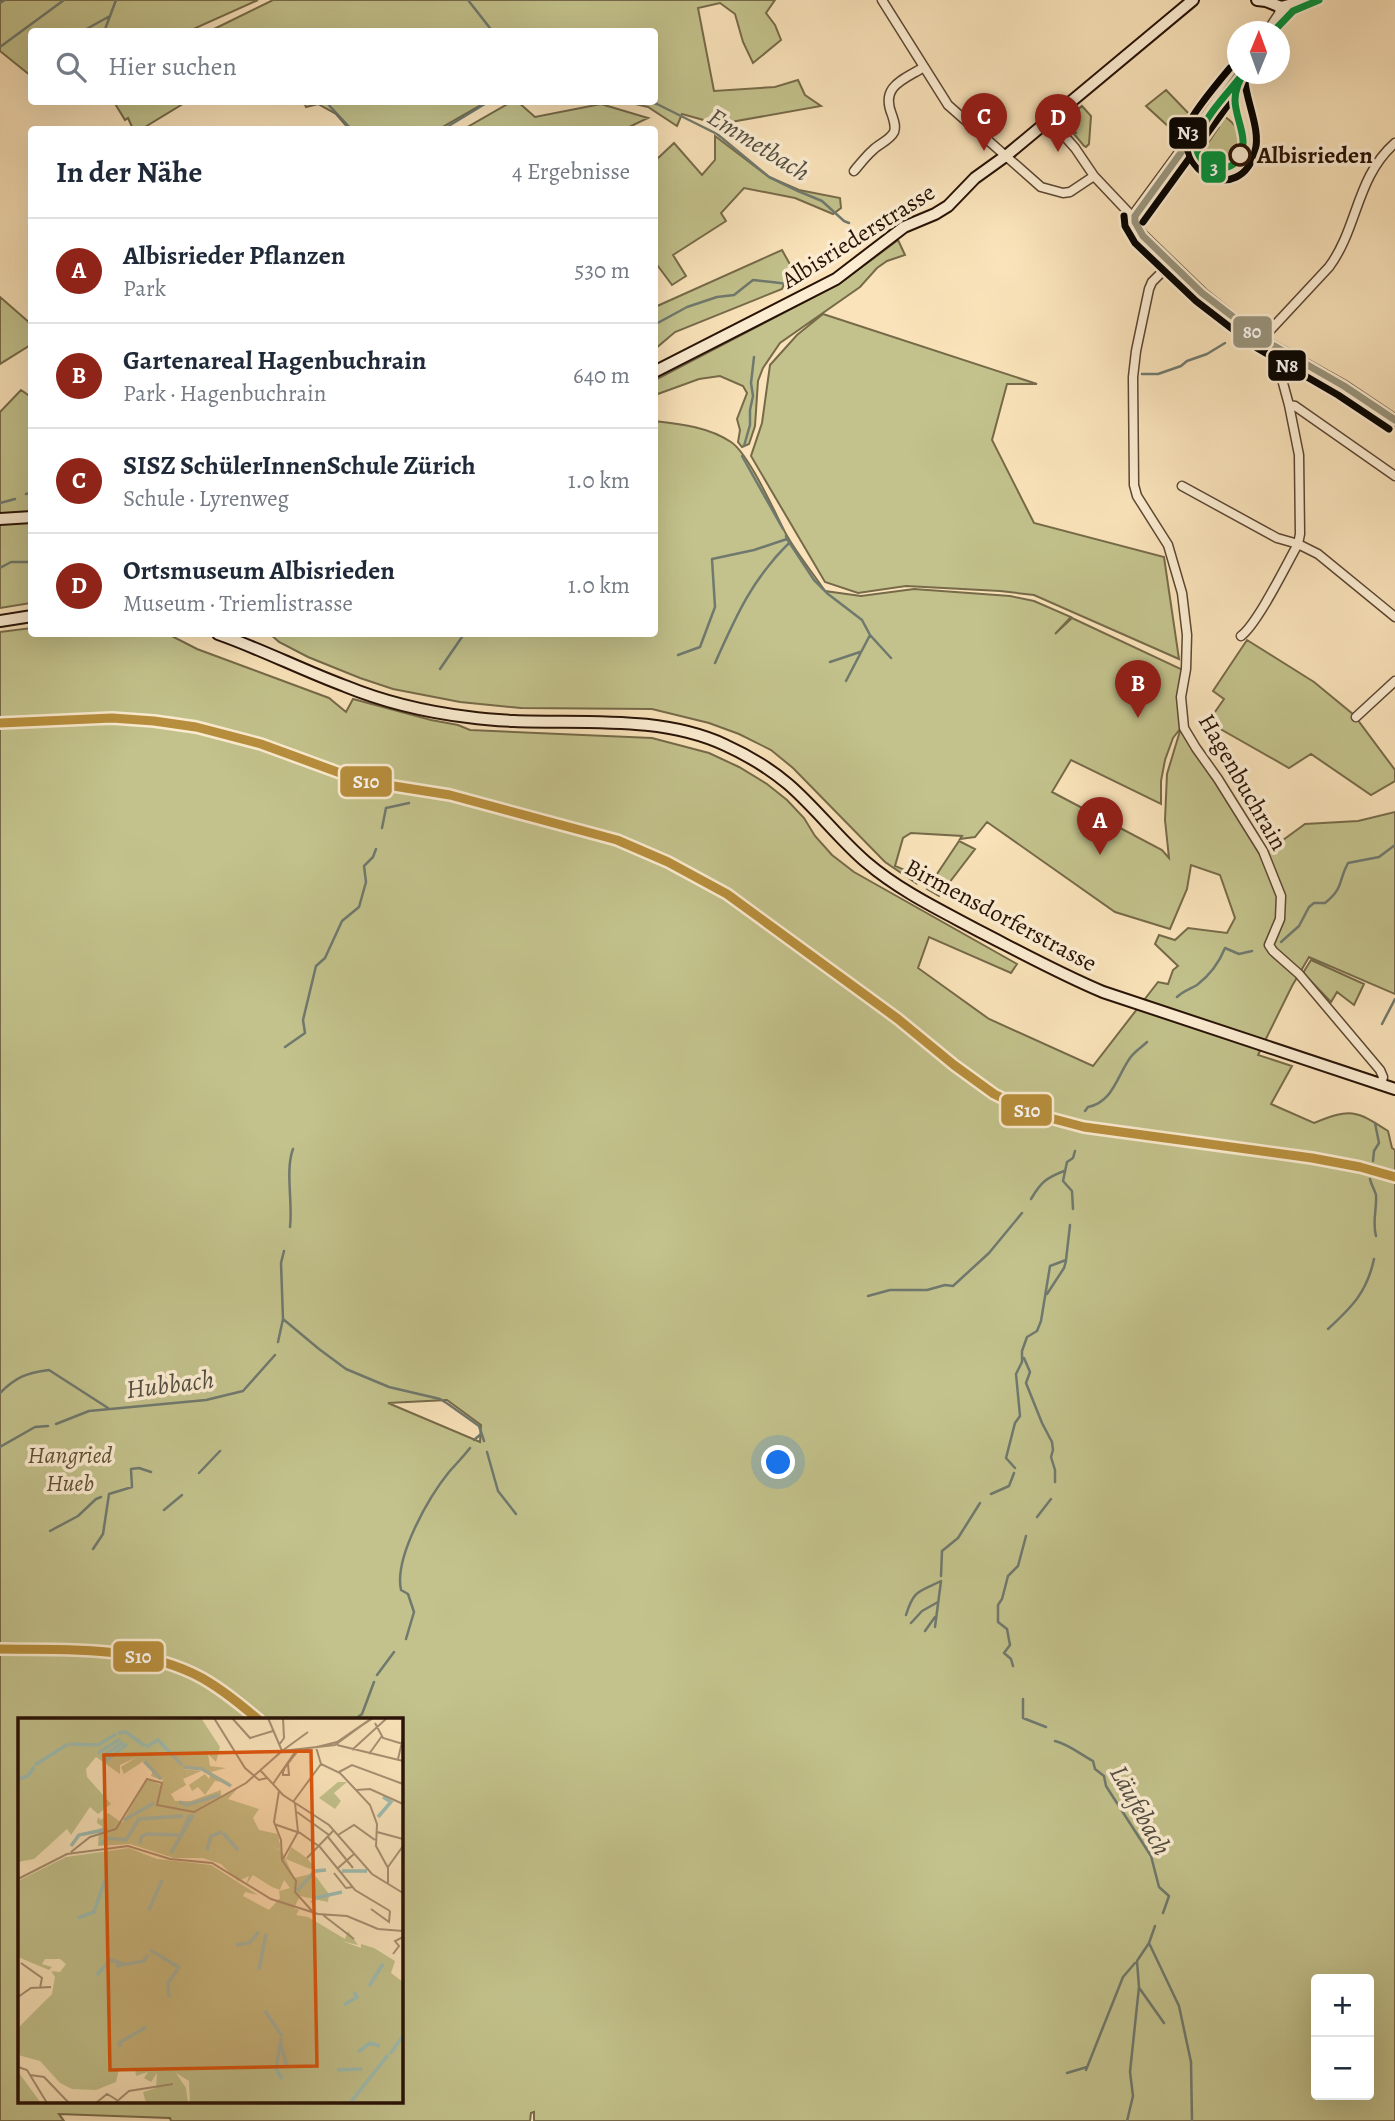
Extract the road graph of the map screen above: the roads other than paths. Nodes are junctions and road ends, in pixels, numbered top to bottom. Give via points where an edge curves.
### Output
1 (881, 0) edge
2 (1193, 0) edge
3 (1257, 0) edge
4 (1308, 0) edge
5 (1281, 7) junction
6 (1275, 21) edge
7 (924, 67) junction
8 (1231, 84) edge
9 (1050, 120) junction
10 (1395, 143) edge
11 (1007, 155) junction
12 (854, 172) dead end
13 (1094, 176) junction
14 (1135, 216) junction
15 (1170, 264) junction
16 (1262, 339) junction
17 (1280, 350) junction
18 (658, 370) edge
19 (1289, 405) junction
20 (1395, 420) edge
21 (1395, 476) edge
22 (1182, 486) dead end
23 (28, 517) edge
24 (0, 519) edge
25 (1298, 544) junction
26 (28, 617) edge
27 (1395, 617) edge
28 (0, 621) edge
29 (1241, 636) dead end
30 (225, 637) edge
31 (1395, 681) edge
32 (1356, 717) dead end
33 (1381, 1085) junction
34 (1395, 1089) edge

1 - 7 street
2 - 9 main road, Albisriederstrasse
3 - 5 main road
4 - 5 main road
5 - 6 street
7 - 11 street via 948,105
7 - 12 street via 890,91 887,100 894,131
8 - 14 street
9 - 11 main road, Albisriederstrasse
9 - 13 street
10 - 16 street via 1368,175 1338,255
11 - 13 street via 1049,191 1070,192
11 - 18 main road, Albisriederstrasse via 975,178 948,206 905,227 836,279
13 - 14 street
14 - 15 street via 1143,236
15 - 16 street
15 - 33 street, Hagenbuchrain via 1149,289 1136,351 1132,473 1137,496 1168,545 1182,593 1187,635 1181,697 1184,728 1261,846 1273,874 1282,905 1269,945 1380,1070
16 - 17 street
17 - 19 street via 1277,362
17 - 20 street
19 - 21 street
19 - 25 street via 1299,455
22 - 25 street via 1277,538
23 - 24 main road
25 - 27 street via 1318,554
25 - 29 street
26 - 28 main road
30 - 33 main road, Birmensdorferstrasse via 347,687 431,711 470,718 652,725 723,744 788,784 890,880 1058,973
31 - 32 street
33 - 34 main road, Birmensdorferstrasse

